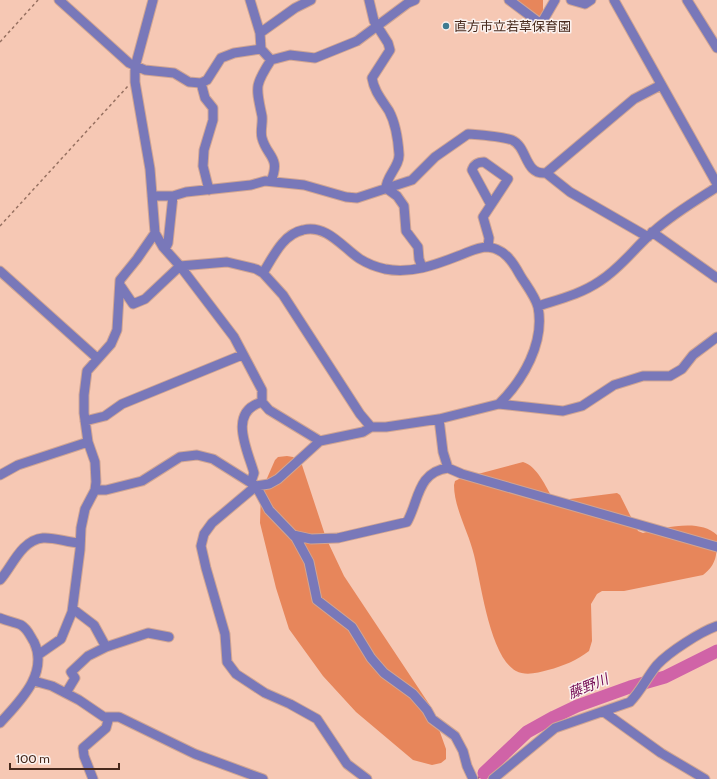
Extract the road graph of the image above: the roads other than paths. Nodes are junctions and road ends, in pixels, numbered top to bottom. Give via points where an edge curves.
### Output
1 (59, 0) edge
2 (153, 0) edge
3 (250, 0) edge
4 (311, 0) edge
5 (368, 0) edge
6 (415, 0) edge
7 (510, 0) edge
8 (555, 0) edge
9 (571, 0) edge
10 (591, 0) edge
11 (614, 0) edge
12 (687, 0) edge
13 (293, 4) edge
14 (377, 26) junction
15 (260, 33) junction
16 (717, 48) edge
17 (261, 49) junction
18 (271, 60) junction
19 (135, 67) junction
20 (201, 83) junction
21 (661, 85) junction
22 (546, 173) junction
23 (271, 181) junction
24 (717, 184) edge
25 (717, 187) edge
26 (386, 188) junction
27 (209, 190) junction
28 (152, 196) junction
29 (173, 196) junction
30 (491, 205) junction
31 (154, 233) junction
32 (650, 234) junction
33 (488, 247) junction
34 (165, 249) junction
35 (180, 266) junction
36 (422, 267) junction
37 (0, 270) edge
38 (263, 273) junction
39 (717, 278) edge
40 (120, 285) junction
41 (538, 306) junction
42 (717, 337) edge
43 (242, 355) junction
44 (97, 358) junction
45 (262, 402) junction
46 (499, 404) junction
47 (439, 419) junction
48 (85, 421) junction
49 (372, 427) junction
50 (320, 441) junction
51 (88, 442) junction
52 (448, 468) junction
53 (0, 475) edge
54 (253, 484) junction
55 (95, 490) junction
56 (293, 535) junction
57 (80, 543) junction
58 (717, 547) edge
59 (0, 580) edge
60 (73, 609) junction
61 (0, 618) edge
62 (717, 626) edge
63 (169, 637) dead end
64 (106, 647) junction
65 (38, 655) junction
66 (34, 681) junction
67 (66, 694) junction
68 (604, 712) junction
69 (108, 717) junction
70 (0, 723) edge
71 (93, 779) edge
72 (263, 779) edge
73 (367, 779) edge
74 (473, 779) edge
75 (492, 779) edge
76 (705, 779) edge

1 - 19 street
2 - 19 street
3 - 15 street
4 - 13 street
5 - 14 street
6 - 14 street
7 - 8 street via 541,24
9 - 10 street via 584,4
11 - 21 street
12 - 16 street
13 - 15 street
14 - 18 street via 357,40 315,58 290,55
14 - 26 street via 390,50 372,78 373,86 396,127 400,156 386,183
15 - 17 street
17 - 18 street
17 - 20 street via 234,53 221,58 207,80
18 - 23 street via 259,78 257,93 262,117 262,138 274,162
19 - 20 street via 174,73 189,82
19 - 28 street via 134,82 148,153
20 - 27 street via 204,98 213,108 213,120 204,150 203,166
21 - 22 street via 634,99
21 - 24 street
22 - 26 street via 539,174 533,170 519,146 513,141 468,134 435,157 412,180 397,187
22 - 32 street via 570,192
23 - 26 street via 304,185 358,198
23 - 27 street
25 - 32 street via 669,218
26 - 36 street via 397,196 404,206 406,231 418,247
27 - 29 street
28 - 29 street
28 - 31 street
29 - 34 street via 168,243
30 - 30 street via 508,179 484,162 478,162 472,170
30 - 33 street via 483,217 489,238
31 - 34 street
31 - 40 street via 120,280
32 - 39 street
32 - 41 street via 620,267 600,281 576,294
33 - 36 street
33 - 41 street via 510,258
34 - 35 street
35 - 38 street via 227,262
35 - 40 street via 138,303 130,302
35 - 43 street via 234,337
36 - 38 street via 399,271 372,265 360,259 332,236 312,228 287,238
37 - 44 street
38 - 49 street via 283,295 360,414
40 - 44 street via 117,330 110,344
41 - 46 street via 537,341 522,377
42 - 46 street via 670,376 643,376 614,385 582,406 563,411
43 - 45 street via 262,390
43 - 48 street via 122,404 105,416
44 - 48 street via 87,371 84,395
45 - 50 street via 269,410
45 - 54 street via 255,404 245,414 242,430 254,473
46 - 47 street
47 - 49 street
47 - 52 street via 443,452
48 - 51 street
49 - 50 street via 363,432
50 - 54 street via 278,479 269,484
51 - 53 street via 18,465
51 - 55 street via 95,462
52 - 56 street via 439,469 429,476 420,489 407,522 338,538 311,539
52 - 58 street
54 - 55 street via 213,459 196,455 180,457 142,481 106,490
54 - 56 street via 269,510
54 - 73 street via 212,523 204,534 201,546 226,634 228,662 242,678 317,720 347,764
55 - 57 street via 85,509
56 - 74 street via 309,562 317,600 352,627 371,658 384,673 413,694 432,719 455,736
57 - 59 street via 43,538 35,541 20,551
57 - 60 street
60 - 64 street via 94,625
60 - 65 street via 61,639
61 - 65 street via 28,630
62 - 68 street via 668,654 630,702
63 - 64 street via 148,633
64 - 67 street via 88,656 70,672 75,678
65 - 66 street
66 - 67 street via 52,686
66 - 70 street via 23,698
67 - 69 street
68 - 75 street via 555,728
68 - 76 street via 661,753
69 - 71 street via 106,728 83,748
69 - 72 street via 119,717 195,754

